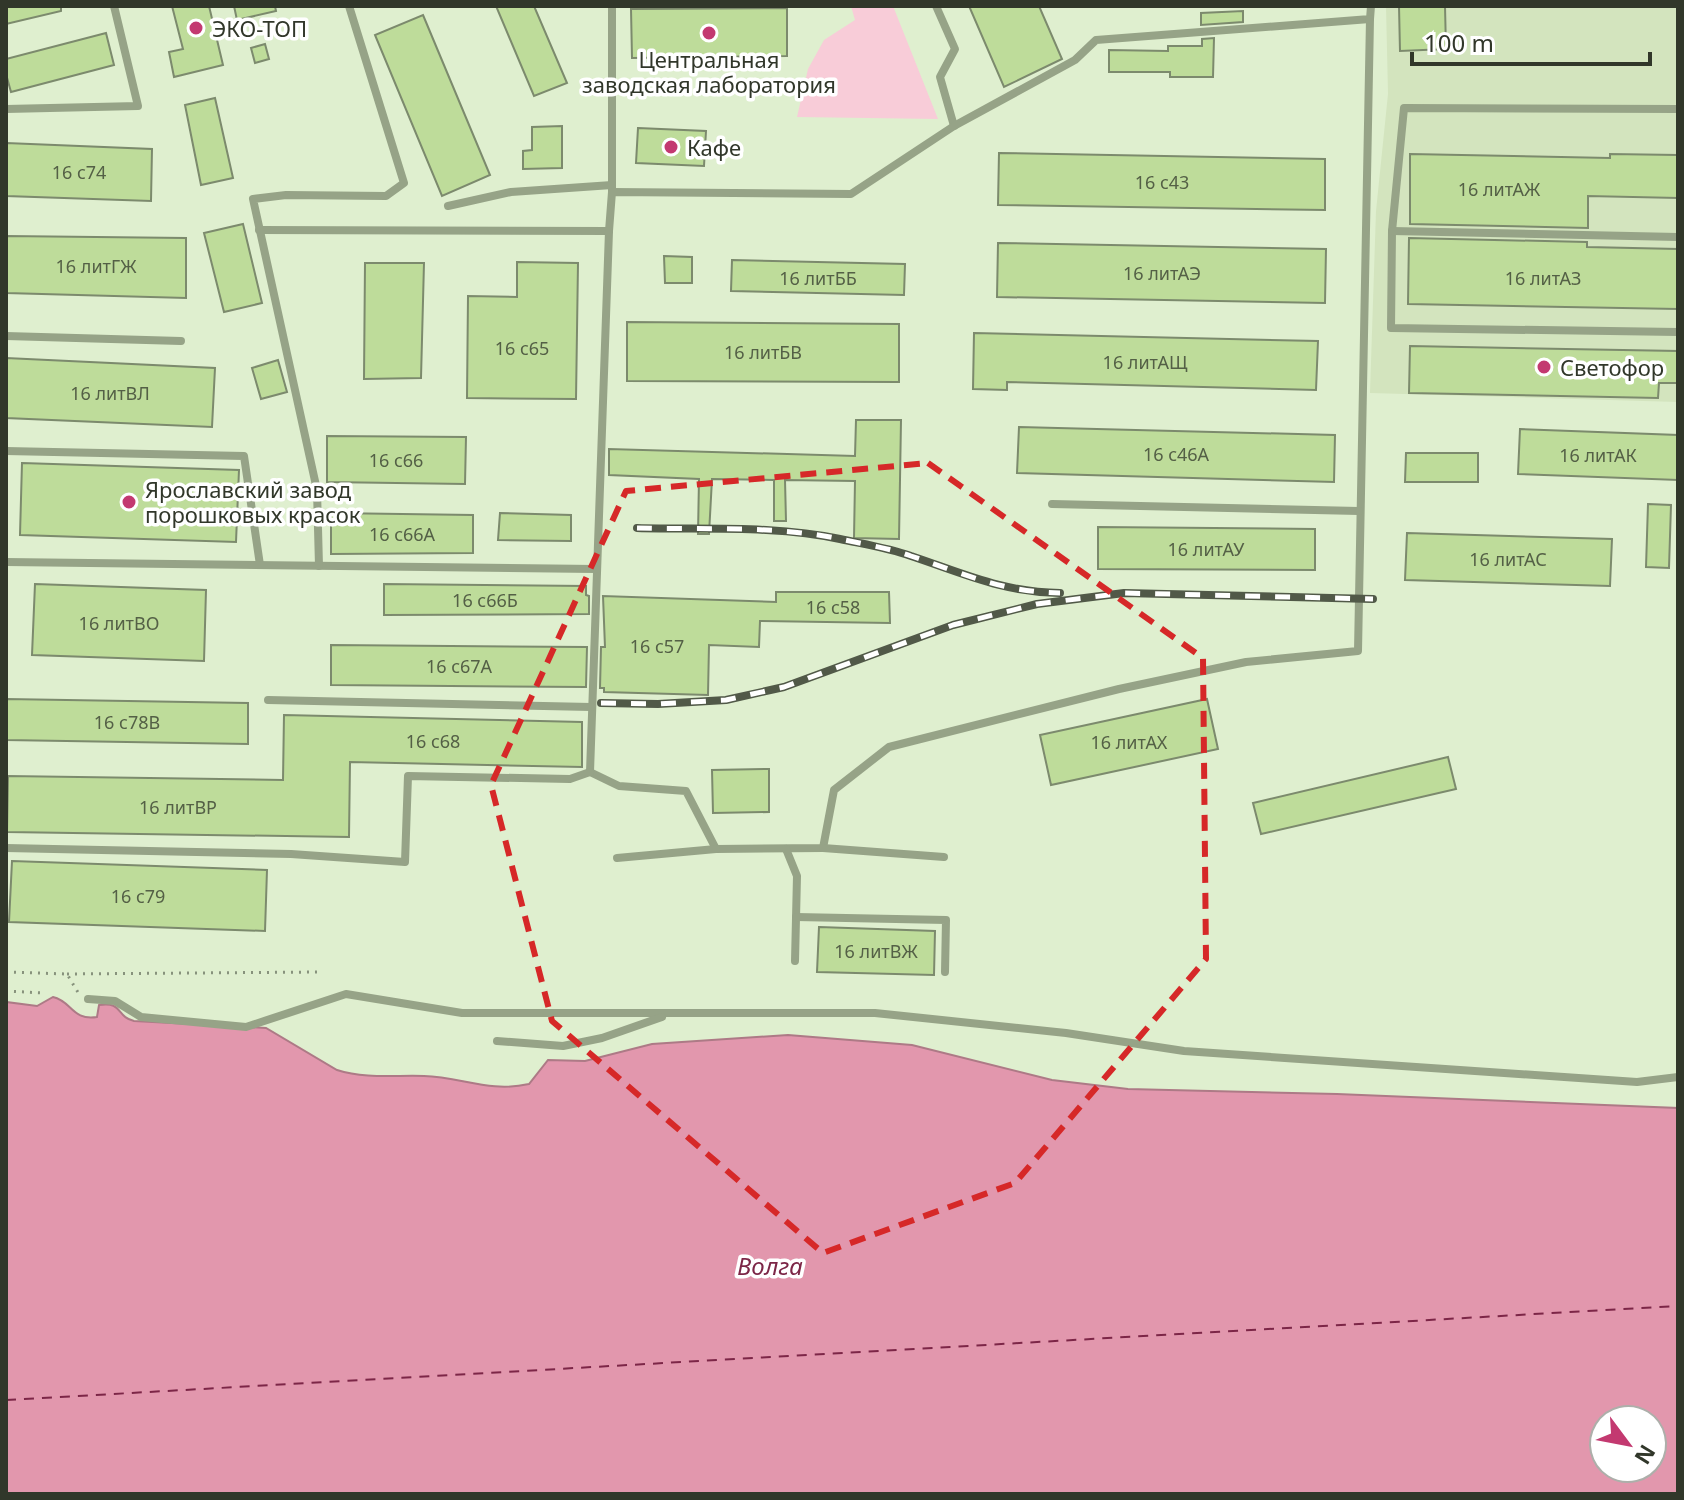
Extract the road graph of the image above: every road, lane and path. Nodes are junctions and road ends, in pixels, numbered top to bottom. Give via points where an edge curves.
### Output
1 (114, 6) edge
2 (349, 6) edge
3 (612, 6) edge
4 (936, 6) edge
5 (1371, 6) edge
6 (1370, 19) junction
7 (6, 109) edge
8 (1678, 109) edge
9 (954, 126) junction
10 (612, 188) junction
11 (448, 206) dead end
12 (259, 230) junction
13 (609, 231) junction
14 (1392, 231) junction
15 (1678, 237) edge
16 (1678, 332) edge
17 (6, 336) edge
18 (181, 341) dead end
19 (6, 451) edge
20 (1052, 504) dead end
21 (1359, 511) junction
22 (6, 562) edge
23 (260, 565) junction
24 (319, 566) junction
25 (596, 569) junction
26 (268, 700) dead end
27 (591, 707) junction
28 (590, 772) junction
29 (6, 848) edge
30 (823, 848) junction
31 (716, 849) junction
32 (786, 849) junction
33 (944, 857) dead end
34 (617, 858) dead end
35 (796, 917) junction
36 (795, 961) dead end
37 (6, 972) edge
38 (317, 972) dead end
39 (945, 972) dead end
40 (67, 974) junction
41 (6, 991) edge
42 (43, 993) dead end
43 (88, 999) joint
44 (671, 1014) junction
45 (497, 1041) dead end
46 (1678, 1077) edge

1 - 7 lane via 138,106
2 - 12 lane via 404,183 386,196 253,199
3 - 10 lane
4 - 9 lane via 955,49 940,77
5 - 6 lane
6 - 9 lane via 1096,40 1075,60
6 - 21 lane
8 - 14 lane via 1404,108
9 - 10 lane via 851,194
10 - 11 lane via 511,192
10 - 13 lane
12 - 13 lane
12 - 24 lane via 317,490
13 - 25 lane
14 - 15 lane
14 - 16 lane via 1391,328
17 - 18 lane
19 - 23 lane via 244,456
20 - 21 lane
21 - 30 lane via 1358,651 1246,662 889,747 834,790
22 - 23 lane
23 - 24 lane
24 - 25 lane
25 - 27 lane
26 - 27 lane
27 - 28 lane
28 - 29 lane via 570,779 408,776 405,862
28 - 31 lane via 619,786 686,791
30 - 32 lane
30 - 33 lane
31 - 32 lane
31 - 34 lane
32 - 35 lane via 797,876
35 - 36 lane
35 - 39 lane via 946,920
37 - 40 path
38 - 40 path
40 - 43 path
41 - 42 path
43 - 44 lane via 115,1001 141,1017 246,1027 346,994 462,1013
44 - 45 lane via 563,1046
44 - 46 lane via 875,1013 1184,1051 1637,1082

